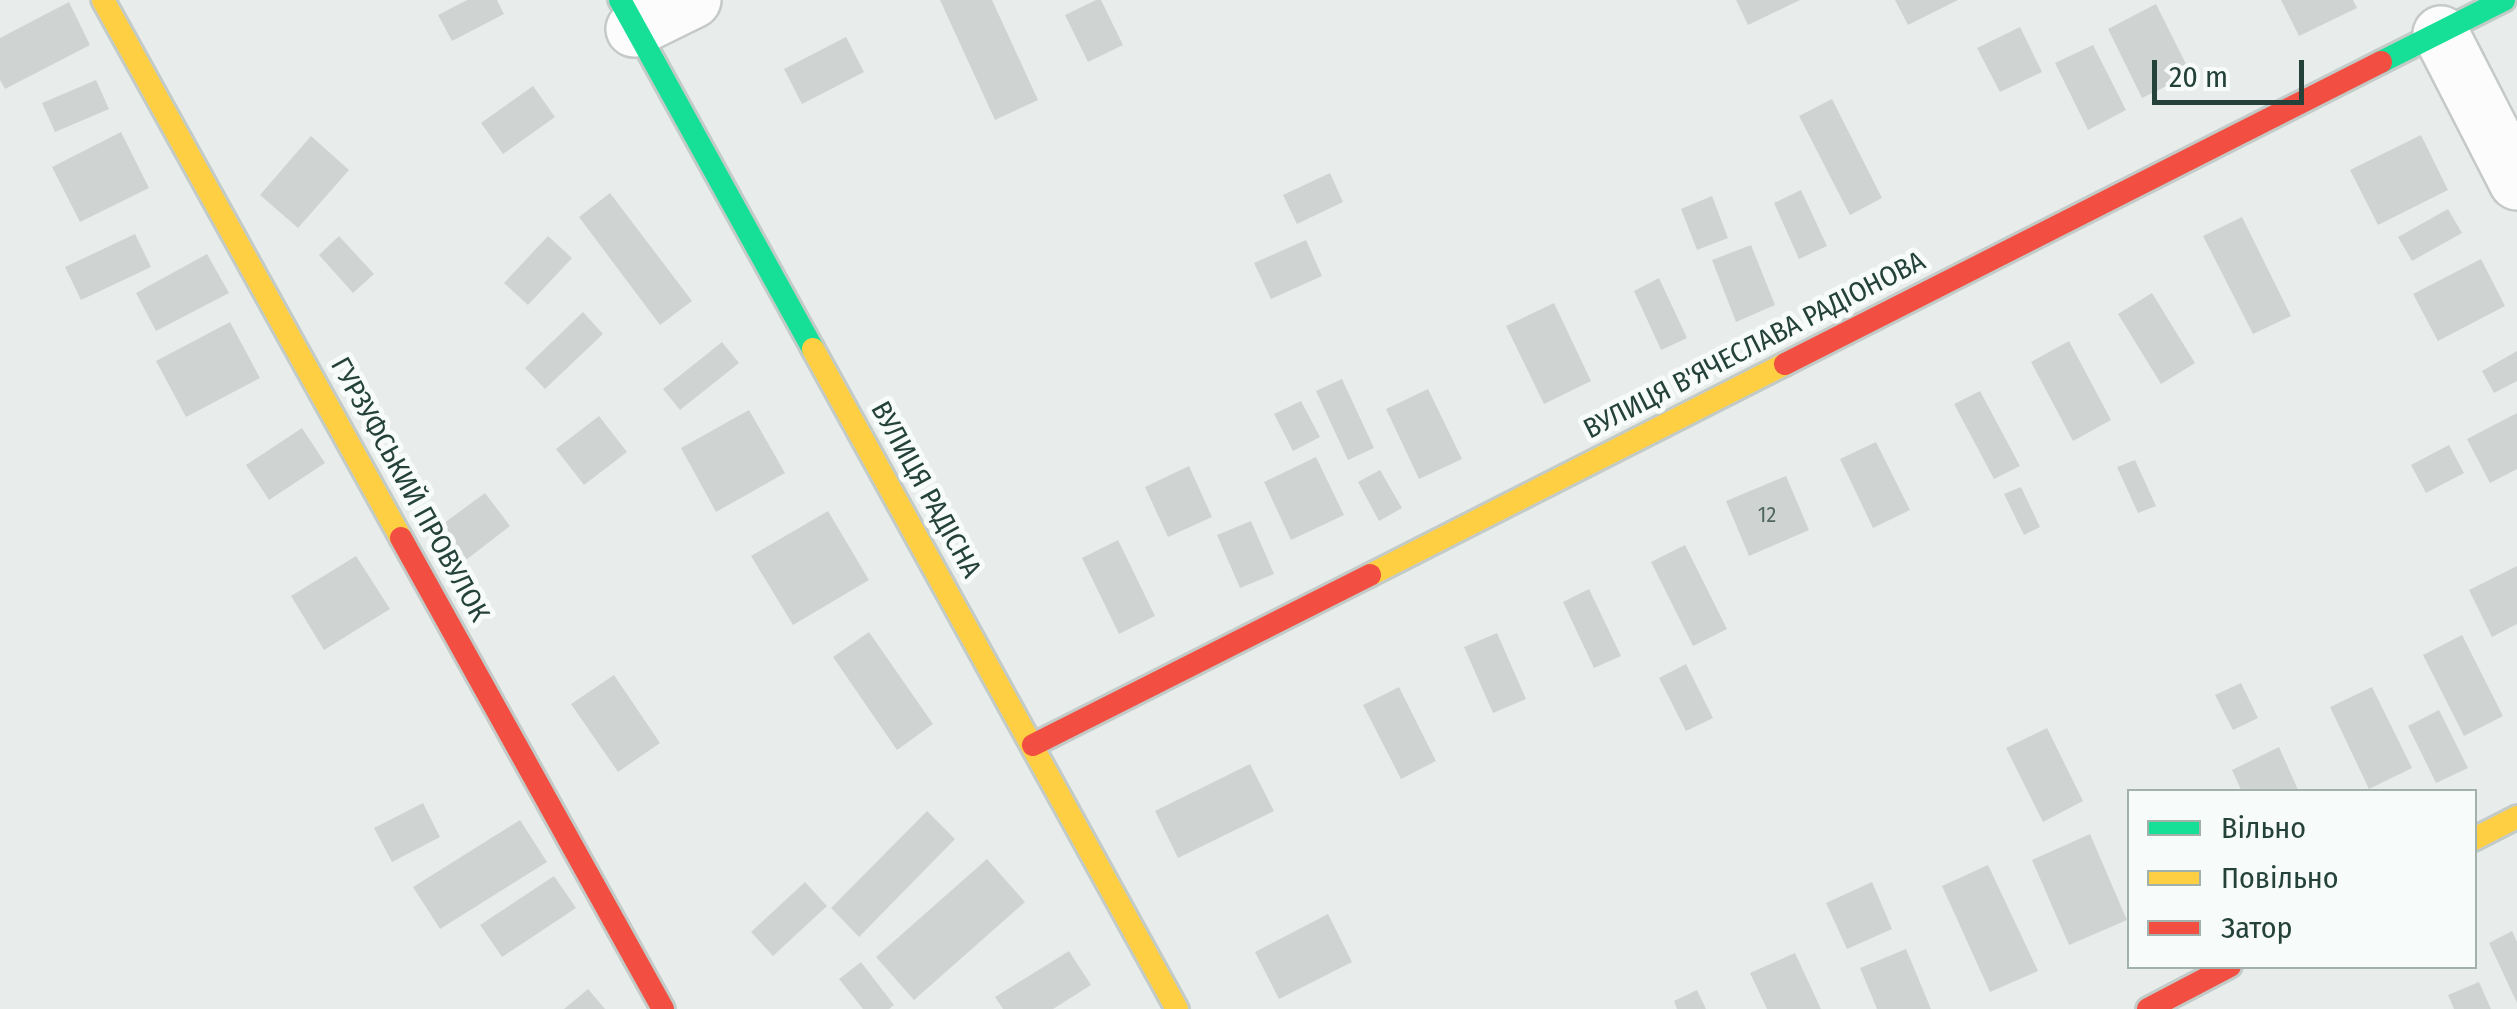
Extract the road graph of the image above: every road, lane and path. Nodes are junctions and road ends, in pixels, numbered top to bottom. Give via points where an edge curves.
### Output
1 (103, 0) edge
2 (693, 0) edge
3 (2504, 0) edge
4 (627, 14) edge
5 (2441, 34) junction
6 (2517, 182) edge
7 (1033, 745) junction
8 (2517, 817) edge
9 (2477, 837) edge
10 (2224, 969) edge
11 (663, 1009) edge
12 (1177, 1009) edge
13 (2148, 1009) edge

1 - 11 street, ГУРЗУФСЬКИЙ ПРОВУЛОК
2 - 4 street
3 - 5 street, ВУЛИЦЯ В'ЯЧЕСЛАВА РАДІОНОВА
4 - 7 street, ВУЛИЦЯ РАДІСНА
5 - 6 street
5 - 7 street, ВУЛИЦЯ В'ЯЧЕСЛАВА РАДІОНОВА
7 - 12 street, ВУЛИЦЯ РАДІСНА
8 - 9 street
10 - 13 street

